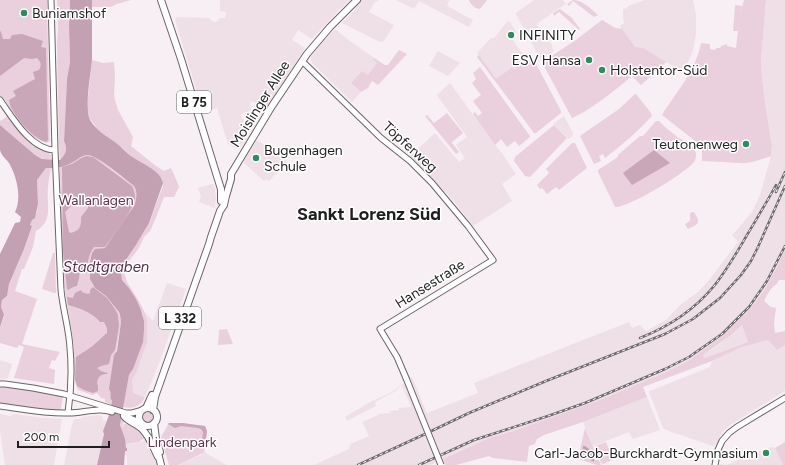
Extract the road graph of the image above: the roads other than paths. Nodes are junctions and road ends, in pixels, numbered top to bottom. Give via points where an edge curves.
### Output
1 (51, 0) edge
2 (161, 0) edge
3 (357, 0) edge
4 (302, 61) junction
5 (0, 100) edge
6 (55, 150) junction
7 (231, 174) junction
8 (218, 179) junction
9 (220, 211) junction
10 (493, 260) joint
11 (164, 367) junction
12 (0, 384) edge
13 (70, 395) junction
14 (785, 398) edge
15 (0, 406) edge
16 (108, 408) junction
17 (144, 409) junction
18 (153, 410) junction
19 (68, 413) junction
20 (124, 414) junction
21 (143, 423) junction
22 (154, 423) junction
23 (158, 456) junction
24 (163, 465) edge
25 (441, 465) edge
26 (714, 465) edge

1 - 6 main road
2 - 8 main road, B 75
3 - 4 main road, Moislinger Allee via 320,38
4 - 7 main road, Moislinger Allee
4 - 10 main road, Töpferweg via 381,138 432,183
5 - 6 main road via 30,139
6 - 13 main road via 62,298 69,333
7 - 8 main road via 227,178
7 - 9 main road, Moislinger Allee / L 332 via 224,205
8 - 9 main road, L 332 via 222,194
9 - 11 main road, Moislinger Allee / L 332
10 - 25 main road, Hansestraße, bridge via 380,329 397,357
11 - 17 main road, Moislinger Allee / L 332 via 150,402
11 - 18 main road, Moislinger Allee / L 332 via 154,398
12 - 13 main road
13 - 16 main road
13 - 19 main road
14 - 26 main road via 729,433 722,441
15 - 19 main road
16 - 19 main road
16 - 20 main road
17 - 18 main road
17 - 20 main road
17 - 21 main road, L 332 via 140,416
18 - 22 main road, L 332 via 157,416
20 - 21 main road
20 - 23 main road via 125,418 146,434
21 - 22 main road
21 - 23 main road, L 332
22 - 24 main road, L 332
23 - 24 main road, L 332

